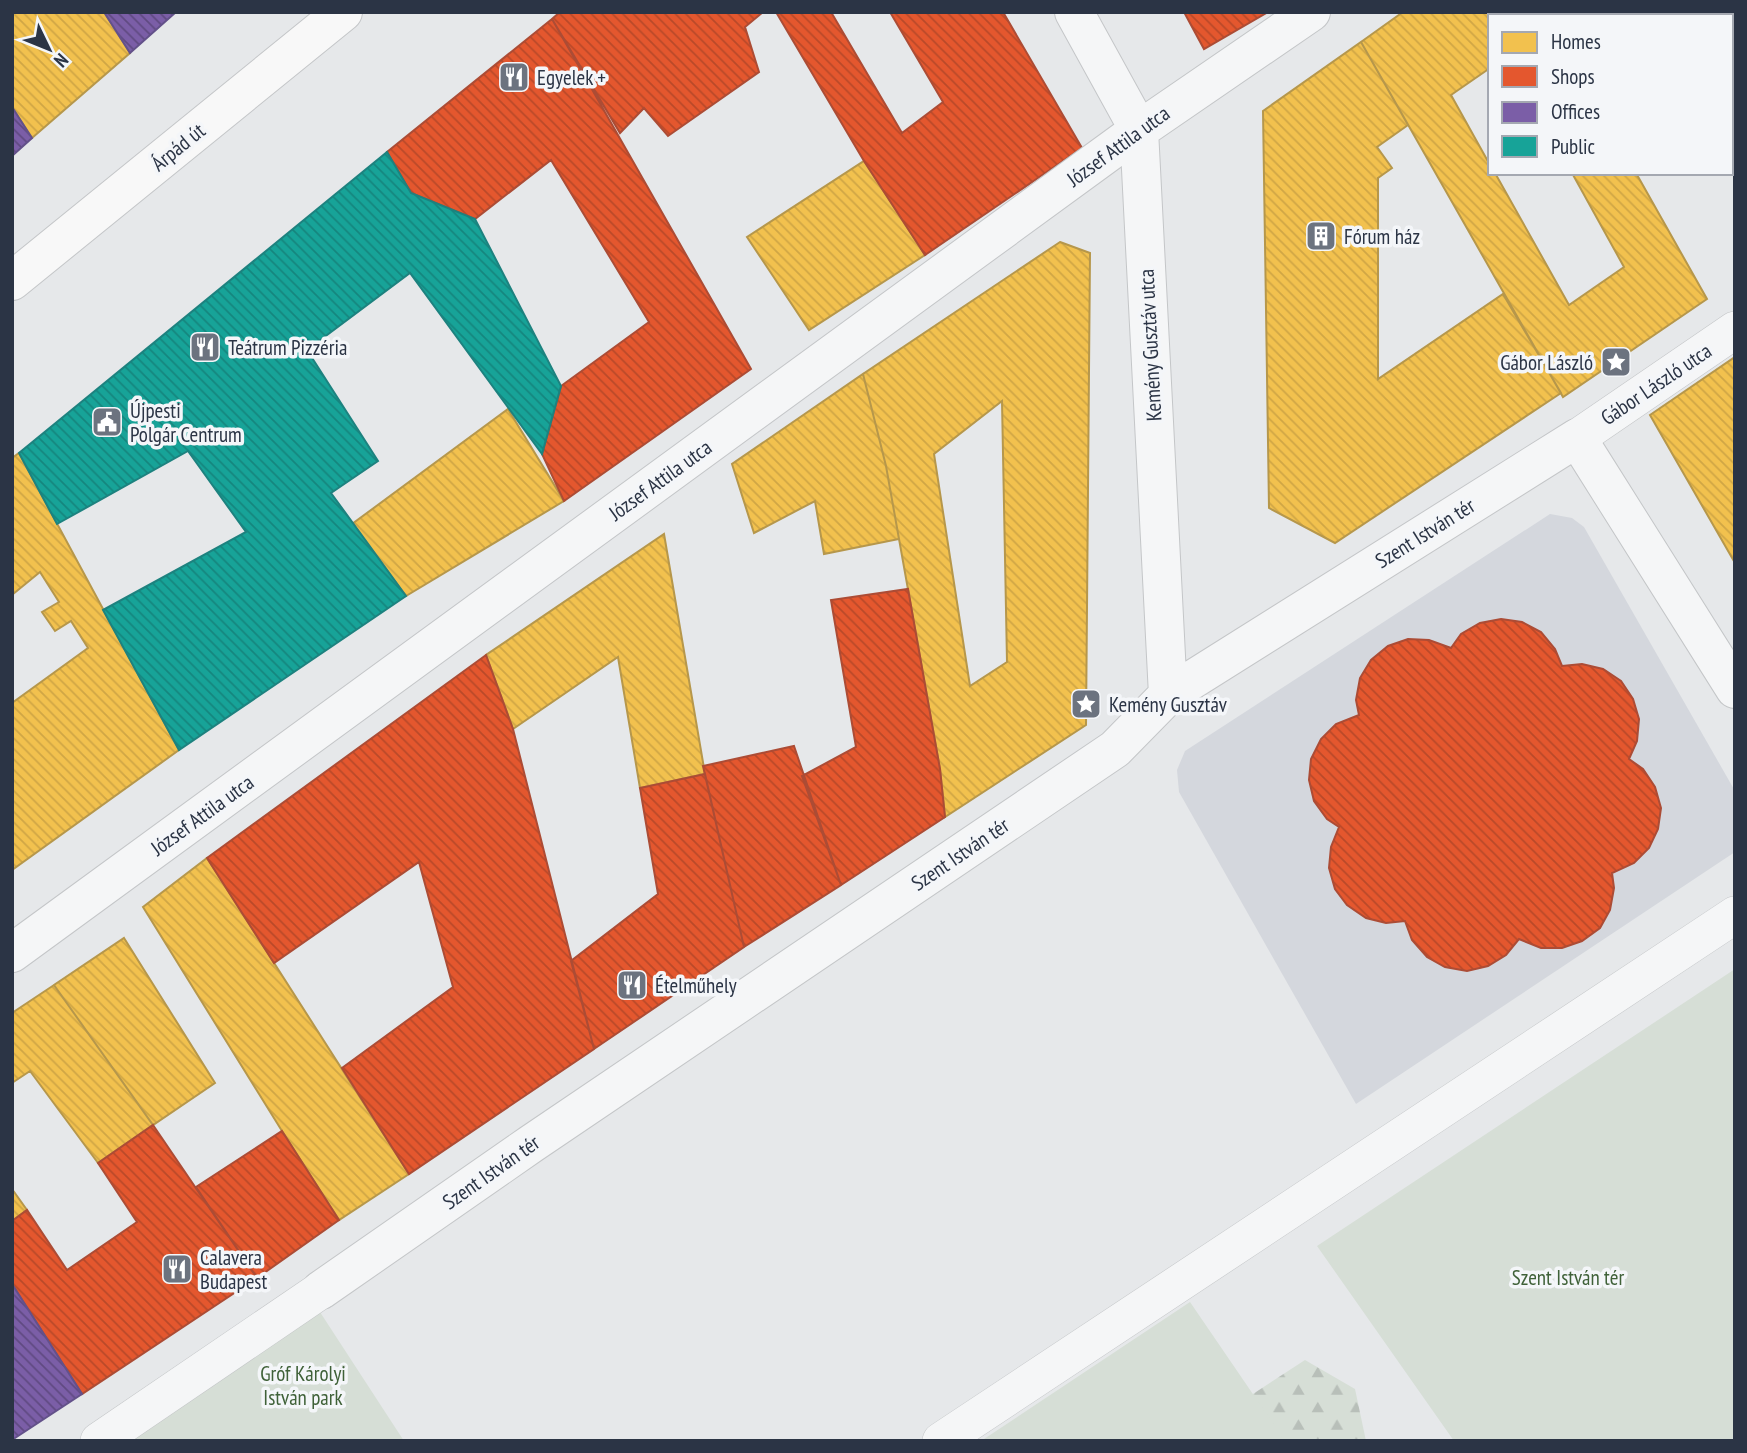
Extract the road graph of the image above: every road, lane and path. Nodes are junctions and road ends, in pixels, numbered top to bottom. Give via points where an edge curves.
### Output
1 (343, 12) edge
2 (1074, 12) edge
3 (1311, 12) edge
4 (1139, 130) junction
5 (12, 282) edge
6 (1735, 330) edge
7 (1577, 438) junction
8 (1735, 689) edge
9 (1168, 695) junction
10 (1735, 915) edge
11 (12, 953) edge
12 (321, 1290) joint
13 (99, 1441) edge
14 (941, 1441) edge

1 - 5 main road, Árpád út
2 - 4 street, Kemény Gusztáv utca
3 - 4 street, József Attila utca
4 - 9 street, Kemény Gusztáv utca
4 - 11 street, József Attila utca
6 - 7 street, Gábor László utca
7 - 8 street
7 - 9 street, Szent István tér
9 - 12 street, Szent István tér via 1115,749
10 - 14 street
12 - 13 street, Szent István tér

